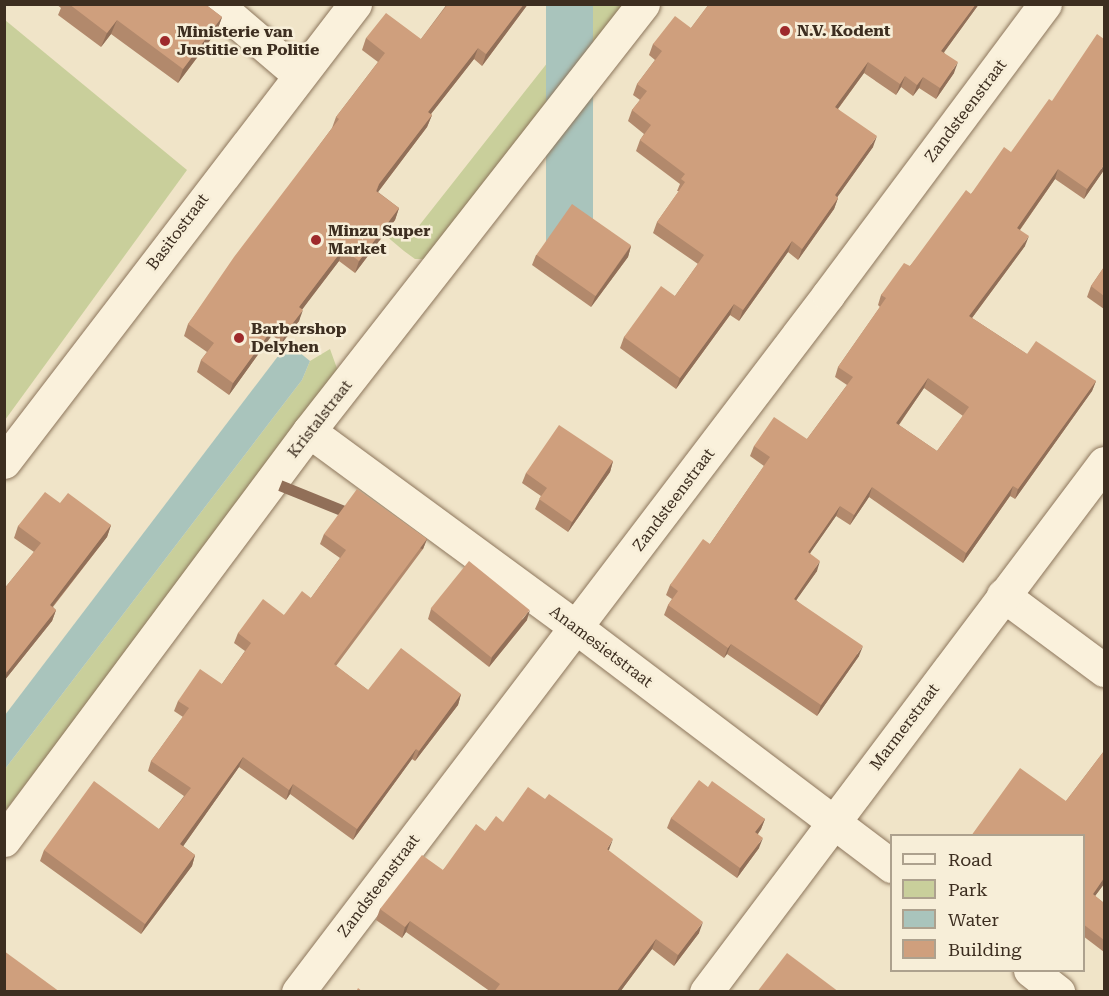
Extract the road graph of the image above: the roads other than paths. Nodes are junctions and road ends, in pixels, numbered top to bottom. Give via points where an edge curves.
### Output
1 (216, 4) edge
2 (355, 4) edge
3 (643, 4) edge
4 (1045, 4) edge
5 (299, 75) junction
6 (309, 431) junction
7 (4, 462) edge
8 (1104, 463) edge
9 (1003, 595) junction
10 (577, 628) junction
11 (1104, 670) edge
12 (834, 823) junction
13 (4, 840) edge
14 (890, 865) edge
15 (1033, 972) edge
16 (298, 992) edge
17 (706, 992) edge
18 (1058, 992) edge

1 - 5 street
2 - 5 street, Basitostraat
3 - 6 street, Kristalstraat
4 - 10 street, Zandsteenstraat
5 - 7 street, Basitostraat
6 - 10 street, Anamesietstraat
6 - 13 street, Kristalstraat
8 - 9 street, Marmerstraat
9 - 11 street
9 - 12 street, Marmerstraat
10 - 12 street, Anamesietstraat
10 - 16 street, Zandsteenstraat
12 - 14 street, Anamesietstraat
12 - 17 street, Marmerstraat
15 - 18 street

